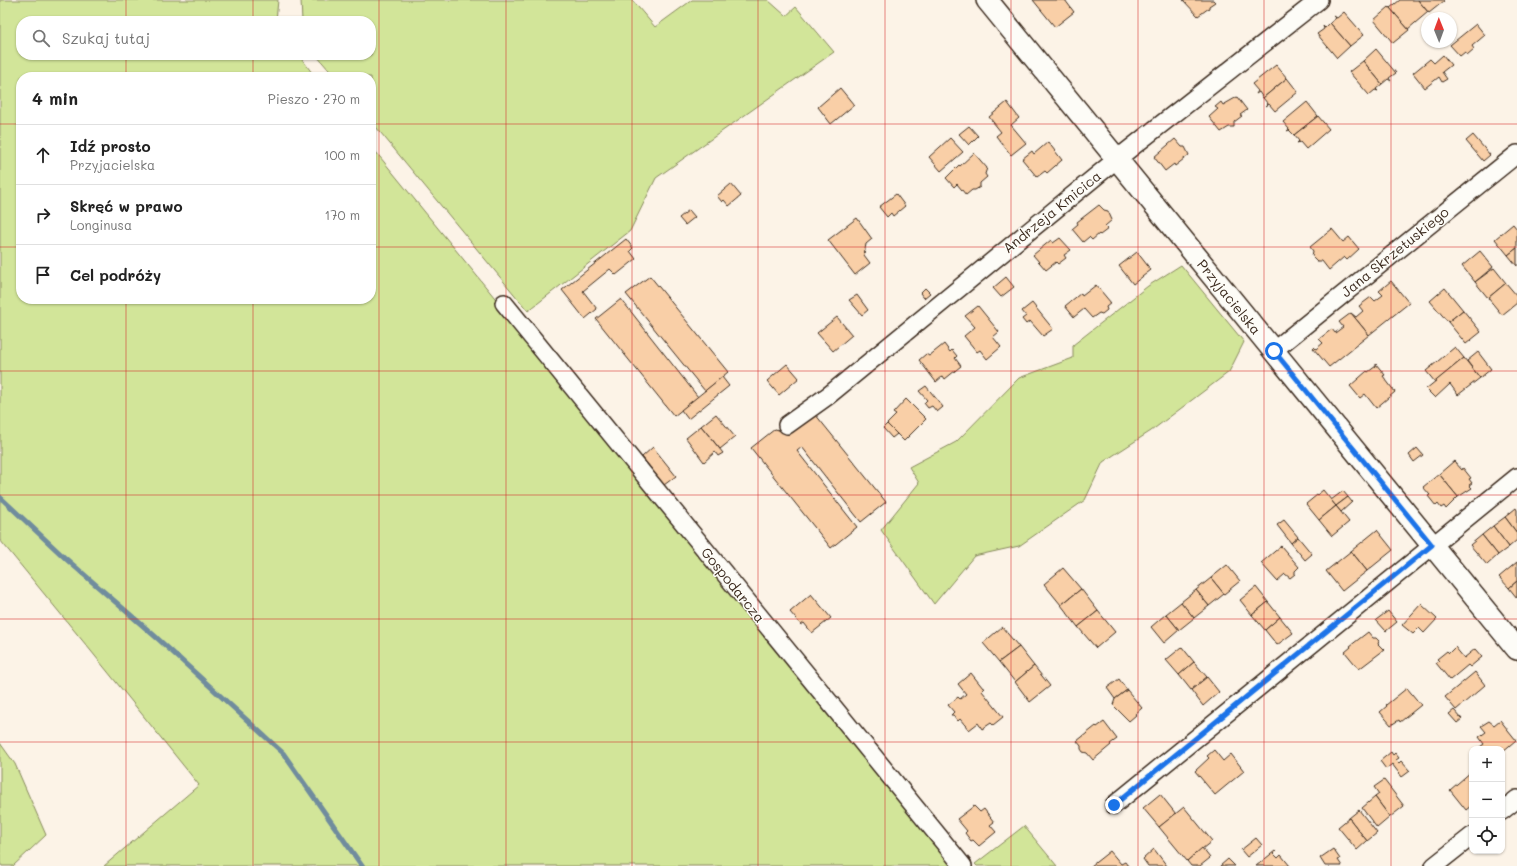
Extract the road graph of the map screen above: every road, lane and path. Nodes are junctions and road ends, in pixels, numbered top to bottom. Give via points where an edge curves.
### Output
1 (987, 0) edge
2 (1319, 0) edge
3 (1517, 154) edge
4 (1117, 159) junction
5 (504, 303) dead end
6 (1274, 351) junction
7 (787, 425) dead end
8 (1517, 477) edge
9 (1432, 545) junction
10 (1517, 649) edge
11 (1517, 799) edge
12 (1114, 805) dead end
13 (1505, 809) edge
14 (1469, 838) edge
15 (963, 866) edge
16 (1434, 866) edge

1 - 4 street, Przyjacielska
2 - 4 street, Andrzeja Kmicica
3 - 6 street, Jana Skrzetuskiego
4 - 6 street, Przyjacielska
4 - 7 street, Andrzeja Kmicica via 829,395
5 - 15 street, Gospodarcza
6 - 9 street, Przyjacielska
8 - 9 street
9 - 10 street, Przyjacielska
9 - 12 street
11 - 13 street
14 - 16 street

